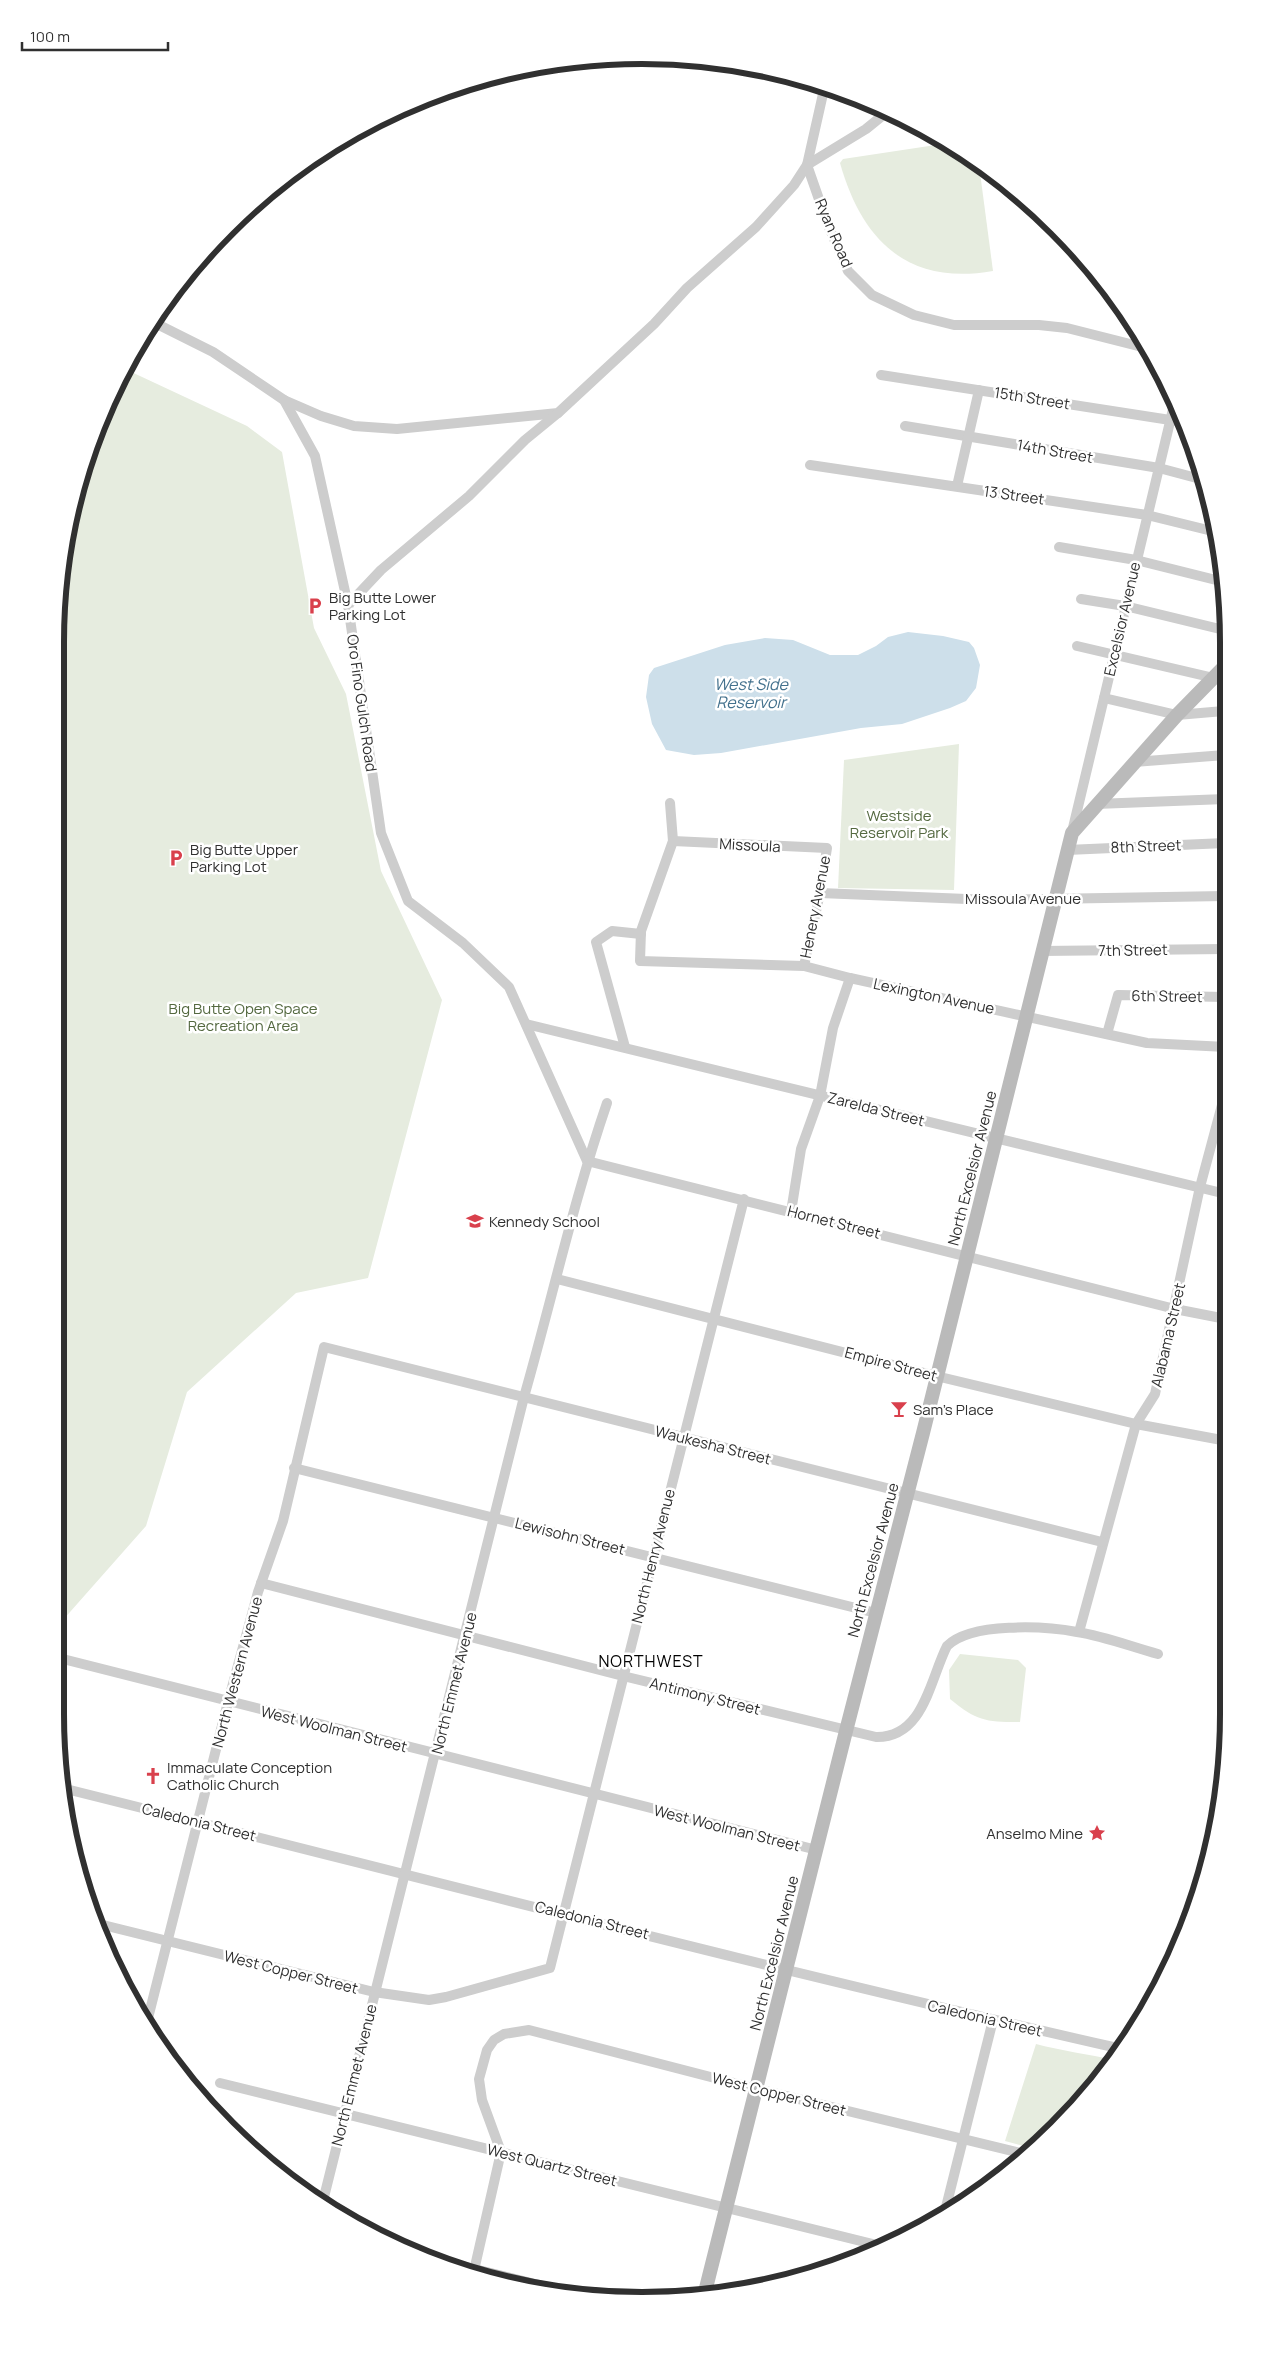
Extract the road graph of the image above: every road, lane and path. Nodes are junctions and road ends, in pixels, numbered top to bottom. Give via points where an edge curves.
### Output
1 (823, 93) edge
2 (882, 116) edge
3 (806, 165) junction
4 (159, 325) edge
5 (1139, 346) edge
6 (881, 375) dead end
7 (979, 390) junction
8 (284, 400) junction
9 (558, 412) junction
10 (1172, 412) edge
11 (1170, 419) junction
12 (1176, 420) edge
13 (905, 426) dead end
14 (969, 436) junction
15 (810, 465) dead end
16 (1158, 468) junction
17 (1197, 478) edge
18 (957, 486) junction
19 (1147, 515) junction
20 (1209, 530) edge
21 (1059, 547) dead end
22 (1136, 560) junction
23 (1216, 580) edge
24 (1081, 599) dead end
25 (348, 605) junction
26 (1125, 606) junction
27 (1220, 629) edge
28 (1077, 646) dead end
29 (1113, 654) junction
30 (1220, 671) edge
31 (1214, 678) junction
32 (1104, 698) junction
33 (1220, 711) edge
34 (1176, 715) junction
35 (1220, 755) edge
36 (1134, 762) junction
37 (1220, 799) edge
38 (670, 804) dead end
39 (1096, 804) junction
40 (1072, 833) junction
41 (673, 841) junction
42 (1220, 843) edge
43 (827, 848) joint
44 (1067, 850) junction
45 (820, 893) junction
46 (1220, 896) edge
47 (1055, 898) junction
48 (641, 934) junction
49 (1220, 949) edge
50 (1041, 951) junction
51 (804, 966) junction
52 (850, 978) junction
53 (1220, 998) edge
54 (1026, 1016) junction
55 (526, 1024) junction
56 (1107, 1034) junction
57 (625, 1047) junction
58 (1220, 1047) edge
59 (820, 1096) junction
60 (607, 1103) dead end
61 (1220, 1113) edge
62 (995, 1138) junction
63 (588, 1161) junction
64 (1200, 1187) junction
65 (1220, 1192) edge
66 (744, 1199) junction
67 (791, 1212) junction
68 (967, 1256) junction
69 (558, 1279) junction
70 (1174, 1309) junction
71 (713, 1318) junction
72 (1220, 1318) edge
73 (324, 1347) joint
74 (936, 1376) junction
75 (524, 1397) junction
76 (1136, 1424) junction
77 (683, 1437) junction
78 (1220, 1440) edge
79 (294, 1468) junction
80 (907, 1495) junction
81 (494, 1517) junction
82 (1102, 1542) junction
83 (653, 1557) junction
84 (261, 1583) junction
85 (876, 1613) junction
86 (1078, 1632) junction
87 (466, 1635) junction
88 (1158, 1654) dead end
89 (64, 1659) edge
90 (623, 1676) junction
91 (228, 1702) junction
92 (846, 1731) junction
93 (436, 1755) junction
94 (69, 1790) edge
95 (594, 1794) junction
96 (198, 1822) junction
97 (817, 1850) junction
98 (406, 1874) junction
99 (564, 1914) junction
100 (104, 1925) edge
101 (168, 1941) junction
102 (787, 1970) junction
103 (374, 1992) junction
104 (149, 2015) edge
105 (993, 2020) junction
106 (1114, 2047) edge
107 (220, 2083) dead end
108 (757, 2089) junction
109 (344, 2115) junction
110 (963, 2140) junction
111 (501, 2152) junction
112 (1019, 2153) edge
113 (324, 2197) edge
114 (946, 2205) edge
115 (727, 2207) junction
116 (872, 2244) edge
117 (474, 2268) edge
118 (706, 2288) edge

1 - 3 street
2 - 3 street via 866,130
3 - 5 street, Ryan Road via 848,271 872,295 914,315 954,325 1067,328
3 - 9 street via 794,185 756,227 687,288 654,324
4 - 8 street, Oro Fino Gulch Road via 213,352
6 - 7 street, 15th Street
7 - 11 street, 15th Street
7 - 14 street
8 - 9 street via 354,426 397,429
8 - 25 street, Oro Fino Gulch Road via 315,456
9 - 25 street via 469,496 381,570
10 - 11 street, Excelsior Avenue
11 - 12 street, 15th Street
11 - 16 street, Excelsior Avenue
13 - 14 street, 14th Street
14 - 16 street, 14th Street
14 - 18 street
15 - 18 street, 13 Street
16 - 17 street, 14th Street
16 - 19 street, Excelsior Avenue
18 - 19 street, 13 Street
19 - 20 street, 13 Street
19 - 22 street, Excelsior Avenue
21 - 22 street
22 - 23 street
22 - 26 street, Excelsior Avenue
24 - 26 street
25 - 55 street, Oro Fino Gulch Road via 381,833 408,901 464,943 509,988
26 - 27 street
26 - 29 street, Excelsior Avenue
28 - 29 street
29 - 31 street
29 - 32 street, Excelsior Avenue
30 - 31 street
31 - 34 street
32 - 34 street
32 - 40 street, Excelsior Avenue
33 - 34 street
34 - 36 street
35 - 36 street
36 - 39 street
37 - 39 street
38 - 41 street
39 - 40 street
40 - 44 street, North Excelsior Avenue
41 - 43 street, Missoula
41 - 48 street
42 - 44 street, 8th Street
43 - 45 street, Henery Avenue
44 - 47 street, North Excelsior Avenue
45 - 47 street, Missoula Avenue via 991,900
45 - 51 street, Henery Avenue
46 - 47 street, Missoula Avenue
47 - 50 street, North Excelsior Avenue
48 - 51 street, Lexington Avenue via 640,961
48 - 57 street via 612,931 596,942
49 - 50 street, 7th Street
50 - 54 street, North Excelsior Avenue
51 - 52 street, Lexington Avenue
52 - 54 street, Lexington Avenue
52 - 59 street via 833,1028
53 - 56 street, 6th Street via 1118,995
54 - 56 street, Lexington Avenue
54 - 62 street, North Excelsior Avenue
55 - 57 street, Zarelda Street
55 - 63 street
56 - 58 street, Lexington Avenue via 1147,1043
57 - 59 street, Zarelda Street
59 - 62 street, Zarelda Street
59 - 67 street via 801,1149
60 - 63 street, North Emmet Avenue
61 - 64 street, Alabama Street
62 - 64 street, Zarelda Street
62 - 68 street, North Excelsior Avenue
63 - 66 street, Hornet Street
63 - 69 street, North Emmet Avenue
64 - 65 street, Zarelda Street
64 - 70 street, Alabama Street
66 - 67 street, Hornet Street
66 - 71 street, North Henry Avenue
67 - 68 street, Hornet Street
68 - 70 street, Hornet Street
68 - 74 street, North Excelsior Avenue
69 - 71 street, Empire Street
69 - 75 street, North Emmet Avenue
70 - 72 street, Hornet Street
70 - 76 street, Alabama Street via 1155,1394
71 - 74 street, Empire Street
71 - 77 street, North Henry Avenue
73 - 75 street, Waukesha Street
73 - 79 street, North Western Avenue
74 - 76 street, Empire Street
74 - 80 street, North Excelsior Avenue
75 - 77 street, Waukesha Street
75 - 81 street, North Emmet Avenue
76 - 78 street, Empire Street
76 - 82 street, Alabama Street
77 - 80 street, Waukesha Street
77 - 83 street, North Henry Avenue
79 - 81 street, Lewisohn Street
79 - 84 street, North Western Avenue via 283,1521
80 - 82 street, Waukesha Street
80 - 85 street, North Excelsior Avenue
81 - 83 street, Lewisohn Street
81 - 87 street, North Emmet Avenue
82 - 86 street, Alabama Street
83 - 85 street, Lewisohn Street
83 - 90 street, North Henry Avenue
84 - 87 street, Antimony Street
84 - 91 street, North Western Avenue
85 - 92 street, North Excelsior Avenue
86 - 88 street
86 - 92 street, Antimony Street via 1050,1629 969,1633 952,1641 942,1656 925,1702 908,1724 883,1738
87 - 90 street, Antimony Street
87 - 93 street, North Emmet Avenue
89 - 91 street, West Woolman Street
90 - 92 street, Antimony Street
90 - 95 street, North Henry Avenue
91 - 93 street, West Woolman Street
91 - 96 street, North Western Avenue
92 - 97 street, North Excelsior Avenue
93 - 95 street, West Woolman Street
93 - 98 street, North Emmet Avenue
94 - 96 street, Caledonia Street
95 - 97 street, West Woolman Street
95 - 99 street, North Henry Avenue
96 - 98 street, Caledonia Street
96 - 101 street, North Western Avenue
97 - 102 street, North Excelsior Avenue
98 - 99 street, Caledonia Street
98 - 103 street, North Emmet Avenue
99 - 102 street, Caledonia Street
99 - 103 street, West Copper Street via 550,1968 446,1998 429,2000
100 - 101 street, West Copper Street
101 - 103 street, West Copper Street
101 - 104 street, North Western Avenue
102 - 105 street, Caledonia Street
102 - 108 street, North Excelsior Avenue
103 - 109 street, North Emmet Avenue
105 - 106 street, Caledonia Street
105 - 110 street
107 - 109 street, West Quartz Street
108 - 110 street, West Copper Street
108 - 111 street, West Copper Street via 529,2030 504,2034 487,2050 480,2079 482,2100
108 - 115 street, North Excelsior Avenue
109 - 111 street, West Quartz Street
109 - 113 street, North Emmet Avenue
110 - 112 street, West Copper Street
110 - 114 street
111 - 115 street, West Quartz Street
111 - 117 street
115 - 116 street, West Quartz Street
115 - 118 street, North Excelsior Avenue

